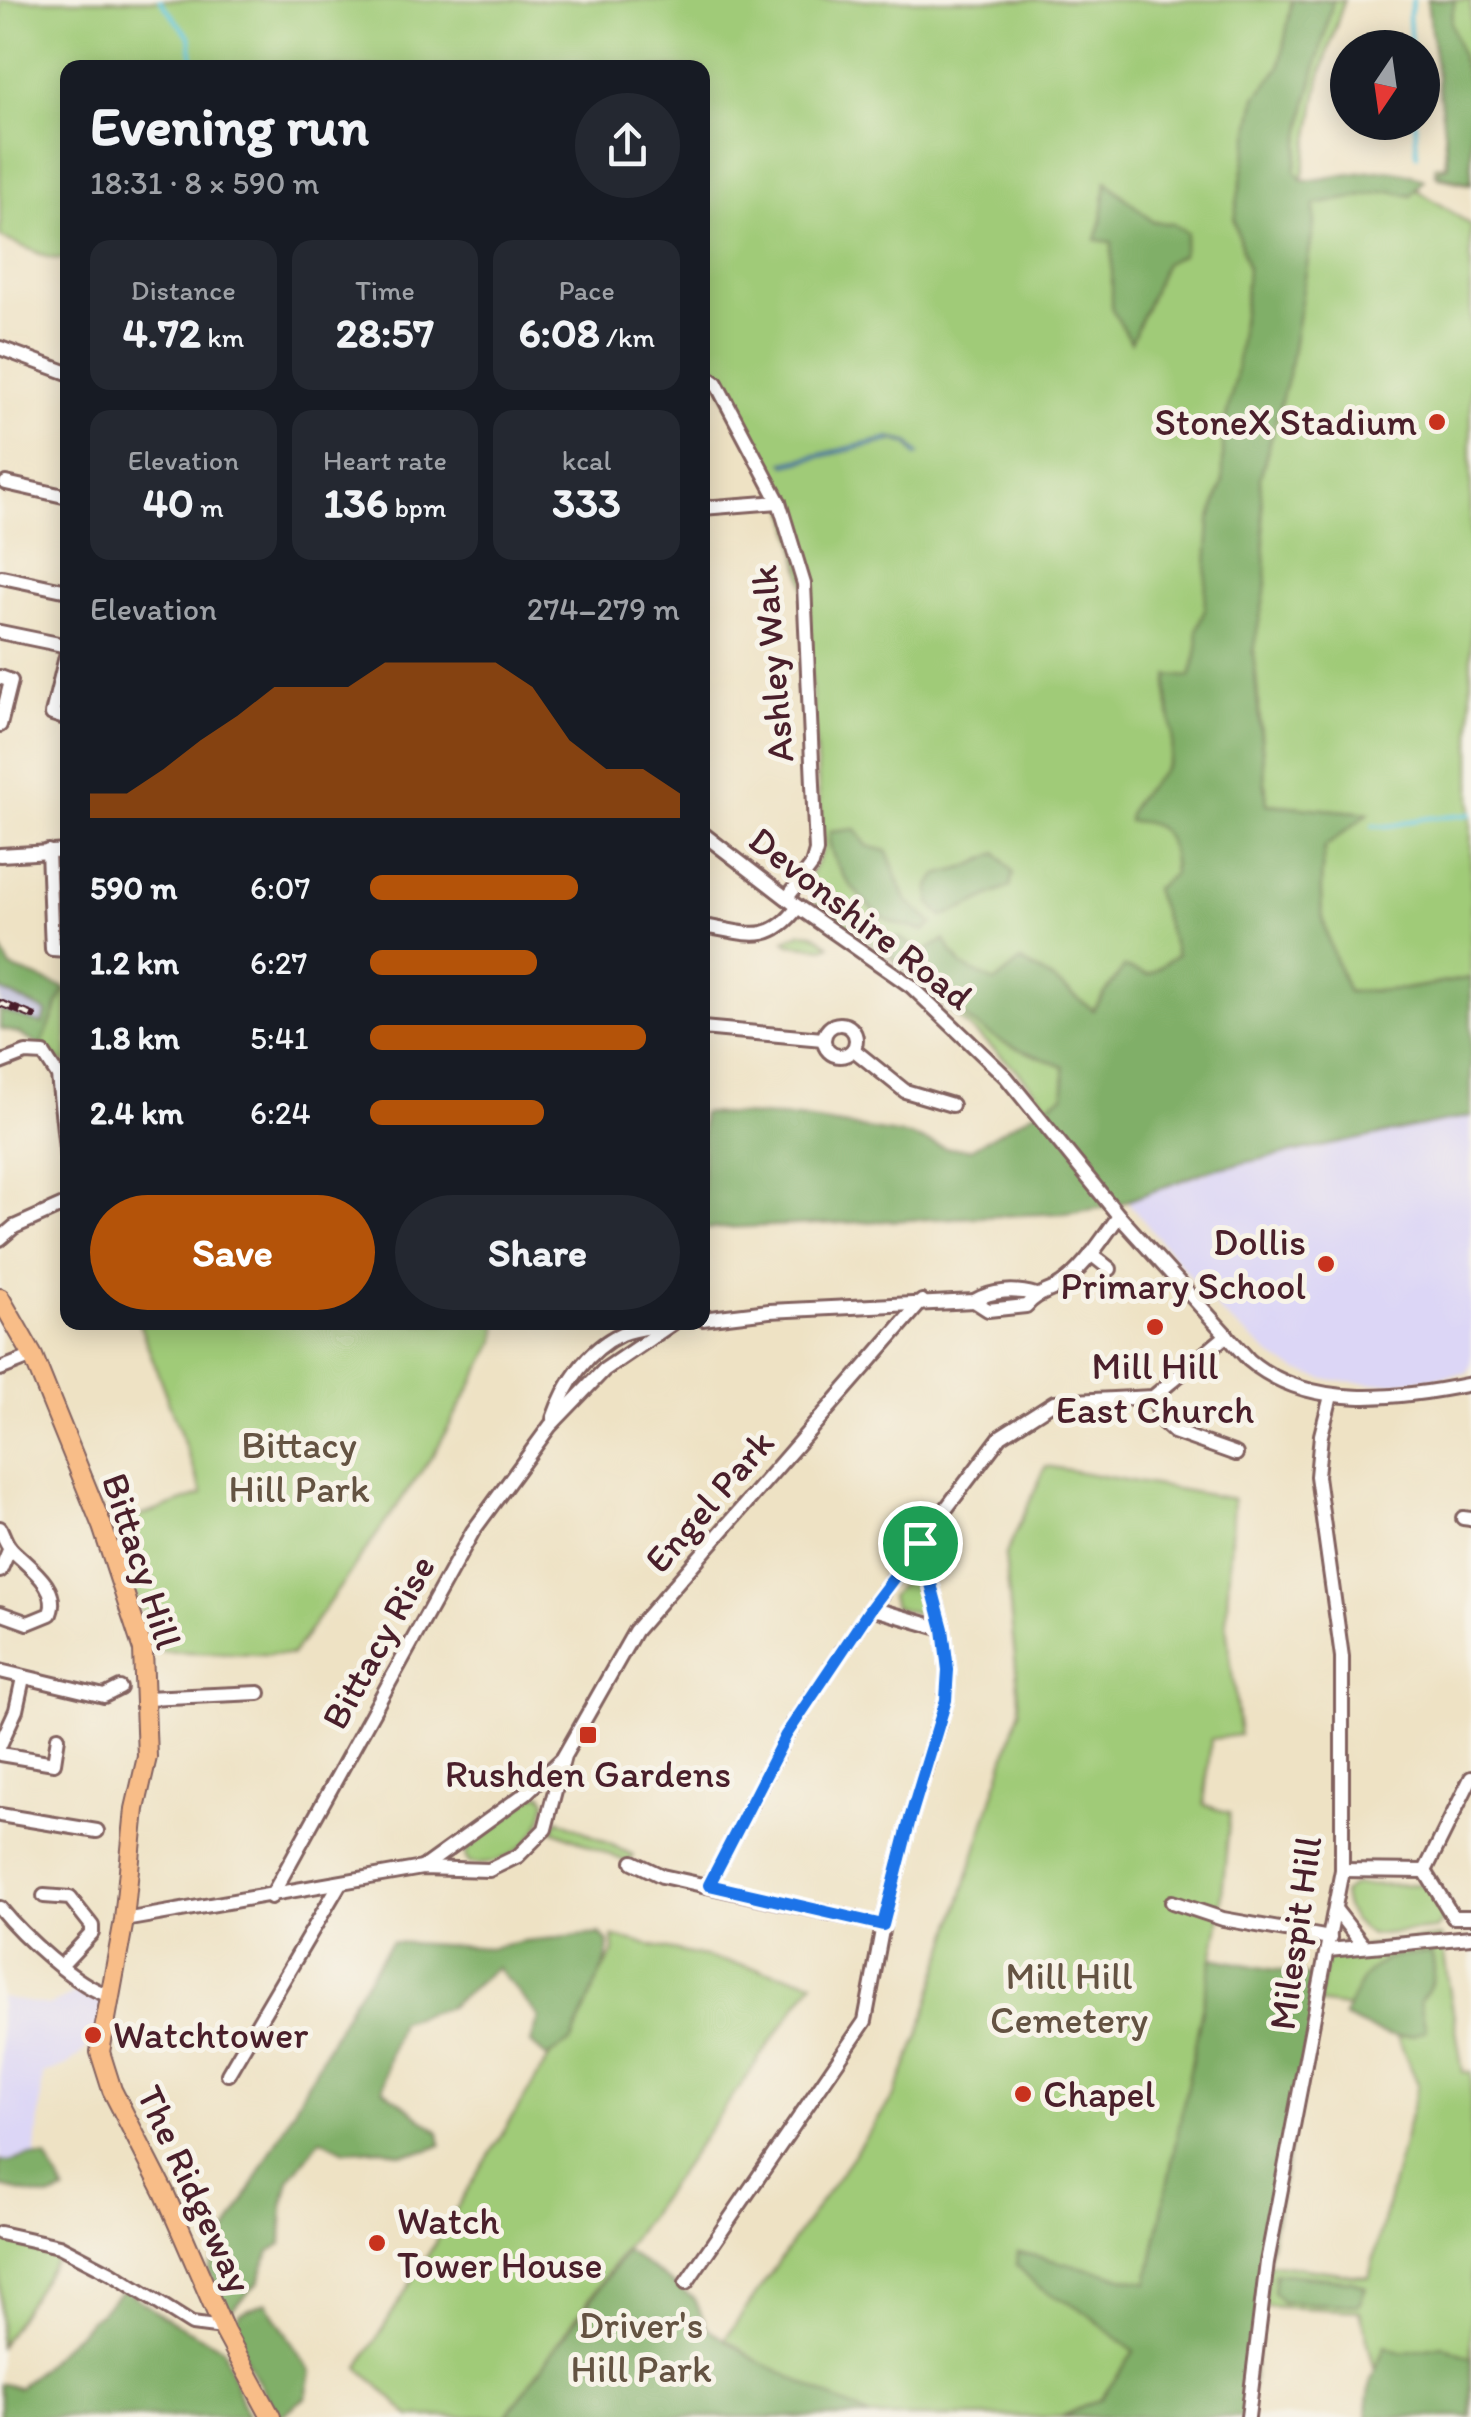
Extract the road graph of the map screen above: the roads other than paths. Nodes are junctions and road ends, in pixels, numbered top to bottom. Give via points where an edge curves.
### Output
1 (0, 348) edge
2 (60, 371) edge
3 (710, 381) edge
4 (6, 483) dead end
5 (60, 495) edge
6 (779, 502) junction
7 (710, 507) edge
8 (2, 577) edge
9 (60, 589) edge
10 (0, 632) edge
11 (60, 645) edge
12 (6, 679) edge
13 (60, 696) edge
14 (60, 716) edge
15 (0, 725) edge
16 (710, 838) edge
17 (60, 850) edge
18 (48, 851) junction
19 (0, 854) edge
20 (792, 902) junction
21 (710, 927) edge
22 (60, 950) edge
23 (710, 1029) edge
24 (824, 1040) junction
25 (854, 1050) junction
26 (0, 1063) edge
27 (60, 1094) edge
28 (952, 1105) dead end
29 (60, 1207) edge
30 (1119, 1216) junction
31 (0, 1219) edge
32 (14, 1227) junction
33 (0, 1239) edge
34 (1092, 1254) junction
35 (1110, 1268) dead end
36 (0, 1298) edge
37 (922, 1301) junction
38 (710, 1318) edge
39 (638, 1330) edge
40 (664, 1330) edge
41 (1227, 1335) junction
42 (33, 1356) junction
43 (0, 1369) edge
44 (1471, 1384) edge
45 (1331, 1396) junction
46 (1154, 1398) junction
47 (550, 1426) junction
48 (1236, 1454) dead end
49 (0, 1528) edge
50 (920, 1543) junction
51 (10, 1548) junction
52 (0, 1571) edge
53 (871, 1608) junction
54 (0, 1614) edge
55 (943, 1629) junction
56 (0, 1671) edge
57 (23, 1678) junction
58 (120, 1688) dead end
59 (259, 1693) dead end
60 (146, 1698) junction
61 (58, 1737) dead end
62 (0, 1746) edge
63 (0, 1754) edge
64 (564, 1756) junction
65 (1471, 1778) edge
66 (0, 1814) edge
67 (96, 1831) dead end
68 (634, 1862) dead end
69 (422, 1868) junction
70 (1342, 1870) junction
71 (1425, 1871) junction
72 (339, 1884) junction
73 (709, 1885) junction
74 (44, 1896) dead end
75 (271, 1896) junction
76 (1172, 1902) dead end
77 (0, 1909) edge
78 (1335, 1909) junction
79 (1454, 1917) junction
80 (1471, 1917) edge
81 (124, 1920) junction
82 (883, 1925) junction
83 (1447, 1937) junction
84 (1471, 1937) edge
85 (1329, 1944) junction
86 (1363, 1945) junction
87 (62, 1966) junction
88 (109, 1995) junction
89 (228, 2074) dead end
90 (0, 2234) edge
91 (686, 2282) dead end
92 (223, 2328) junction
93 (272, 2417) edge
94 (1248, 2417) edge

1 - 2 street
3 - 6 street, Ashley Walk
4 - 5 street
6 - 7 street
6 - 20 street, Ashley Walk via 804,584 816,851
8 - 9 street
10 - 11 street
12 - 15 street
13 - 14 street via 52,714
16 - 20 street, Devonshire Road
17 - 18 street
18 - 19 street
18 - 22 street via 52,949
20 - 21 street via 788,921 768,933
20 - 30 street, Devonshire Road via 912,986 1006,1077
23 - 24 street
24 - 25 street via 835,1056
24 - 25 street via 831,1026 846,1024 856,1036
25 - 28 street via 905,1091
26 - 27 street via 44,1054
29 - 32 street
30 - 34 street
30 - 41 street, Devonshire Road
31 - 32 street
32 - 33 street
34 - 35 street
34 - 37 street via 1061,1284 1036,1295 1022,1290 974,1301
36 - 42 main road, Bittacy Hill
37 - 38 street
37 - 64 street, Engel Park via 635,1631
39 - 47 street, Bittacy Rise via 622,1333 586,1359 562,1391
40 - 47 street, Bittacy Rise via 604,1370
41 - 45 street, Devonshire Road via 1269,1377
41 - 46 street
42 - 43 street
42 - 60 main road, Bittacy Hill via 102,1526 143,1650
44 - 45 street, Devonshire Road via 1422,1394
45 - 70 street, Milespit Hill via 1317,1476 1342,1656
46 - 48 street via 1174,1432
46 - 50 street via 1054,1402 1001,1436
47 - 75 street, Bittacy Rise via 474,1531
49 - 51 street
50 - 53 street
50 - 55 street
51 - 52 street
51 - 54 street via 36,1571 54,1606 28,1623
53 - 55 street
53 - 73 street via 786,1735
55 - 82 street via 946,1700
56 - 57 street
57 - 58 street via 104,1696
57 - 62 street
59 - 60 street
60 - 81 main road, Bittacy Hill via 147,1757
61 - 63 street via 54,1763
64 - 69 street, Engel Park
64 - 69 street, Engel Park via 544,1829 518,1856 489,1870
65 - 71 street
66 - 67 street
68 - 73 street via 662,1876
69 - 72 street, Engel Park
70 - 71 street
70 - 78 street, Milespit Hill
71 - 79 street
72 - 75 street, Engel Park
72 - 89 street
73 - 82 street
74 - 87 street via 70,1898 92,1926
75 - 81 street, Engel Park
76 - 85 street
77 - 87 street
78 - 85 street, Milespit Hill
78 - 86 street
79 - 80 street
79 - 83 street
81 - 88 main road, The Ridgeway
82 - 91 street via 865,2022
83 - 84 street
83 - 86 street
85 - 86 street
85 - 94 street, Milespit Hill via 1267,2262
87 - 88 street via 88,1988
88 - 92 main road, The Ridgeway via 100,2052 112,2090
90 - 92 street via 60,2246 192,2324
92 - 93 main road, The Ridgeway

